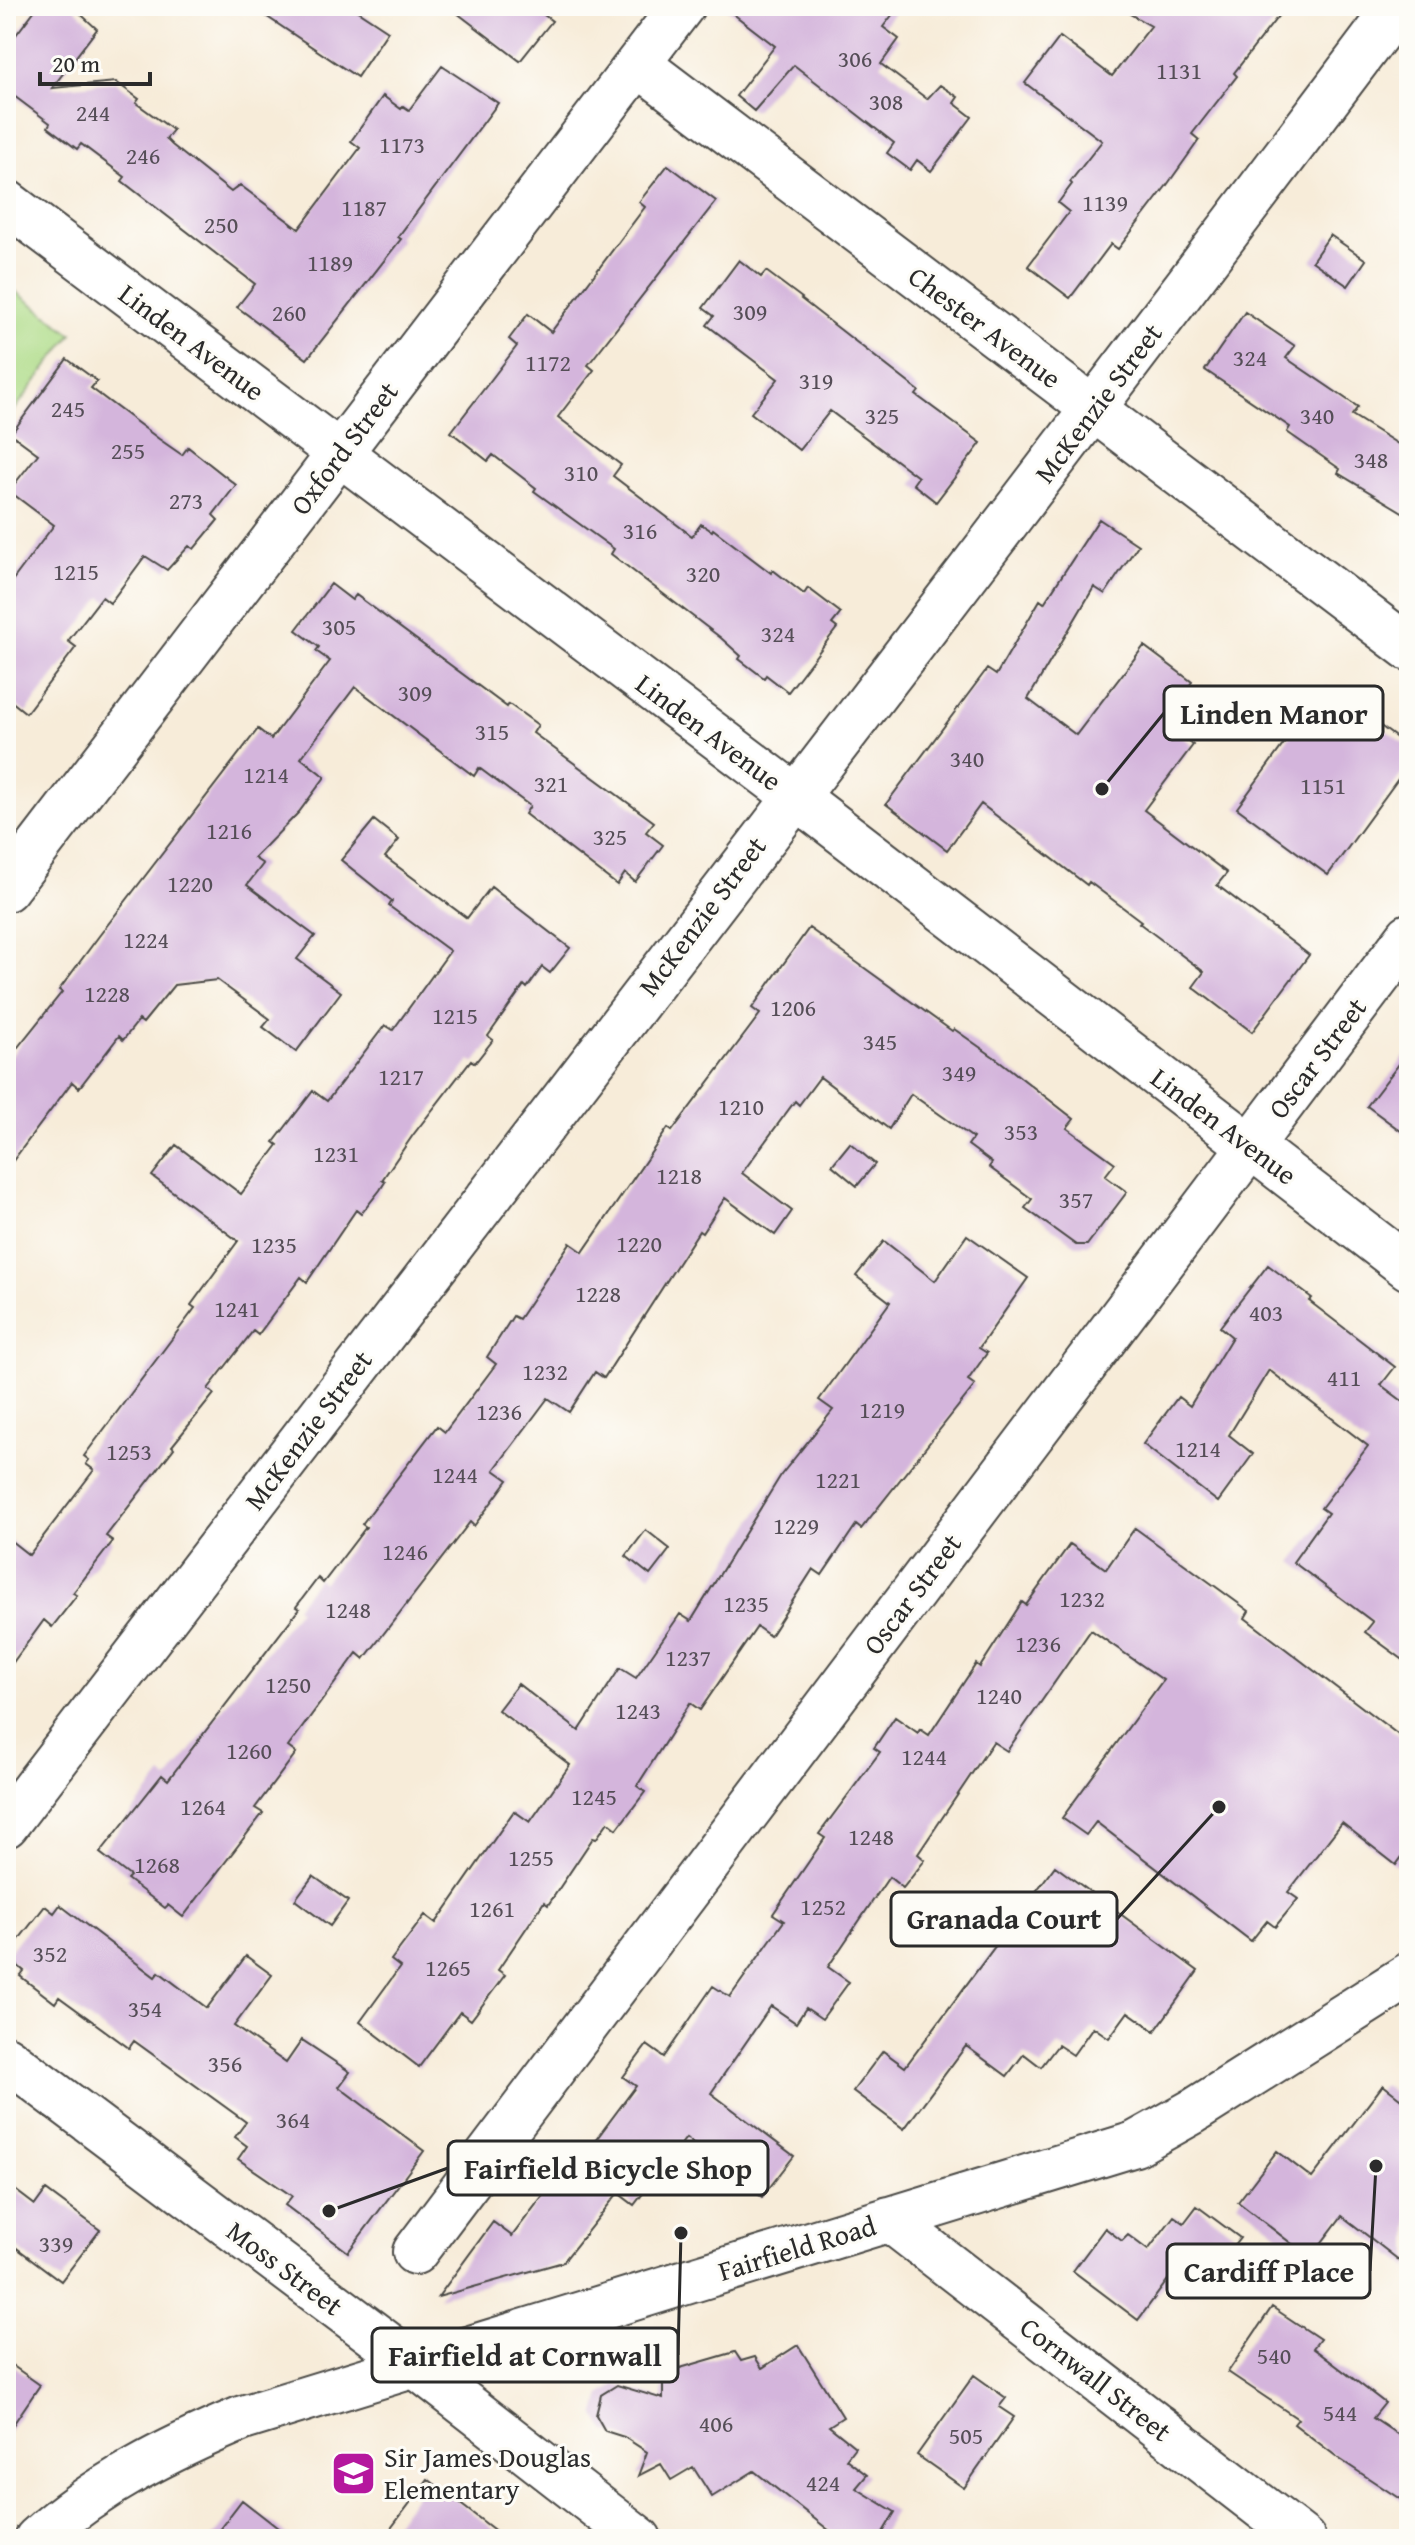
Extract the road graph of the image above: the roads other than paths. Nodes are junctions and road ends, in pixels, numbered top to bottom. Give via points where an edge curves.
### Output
1 (682, 6) edge
2 (1398, 6) edge
3 (638, 64) junction
4 (6, 202) edge
5 (1094, 410) junction
6 (339, 454) junction
7 (1409, 648) edge
8 (795, 796) junction
9 (6, 889) edge
10 (1409, 936) edge
11 (1251, 1147) junction
12 (1409, 1268) edge
13 (6, 1825) edge
14 (1405, 1983) edge
15 (6, 2058) edge
16 (889, 2219) junction
17 (415, 2252) dead end
18 (416, 2366) junction
19 (37, 2539) edge
20 (639, 2539) edge
21 (1303, 2539) edge

1 - 3 street, Oxford Street
2 - 5 street, McKenzie Street
3 - 5 street, Chester Avenue
3 - 6 street, Oxford Street
4 - 6 street, Linden Avenue
5 - 7 street, Chester Avenue
5 - 8 street, McKenzie Street
6 - 8 street, Linden Avenue
6 - 9 street, Oxford Street
8 - 11 street, Linden Avenue
8 - 13 street, McKenzie Street
10 - 11 street, Oscar Street
11 - 12 street, Linden Avenue
11 - 17 street, Oscar Street
14 - 16 street, Fairfield Road via 1135,2144
15 - 18 street, Moss Street
16 - 18 street, Fairfield Road
16 - 21 street, Cornwall Street
18 - 19 street, Fairfield Road via 243,2418 173,2448 110,2484
18 - 20 street, Moss Street

